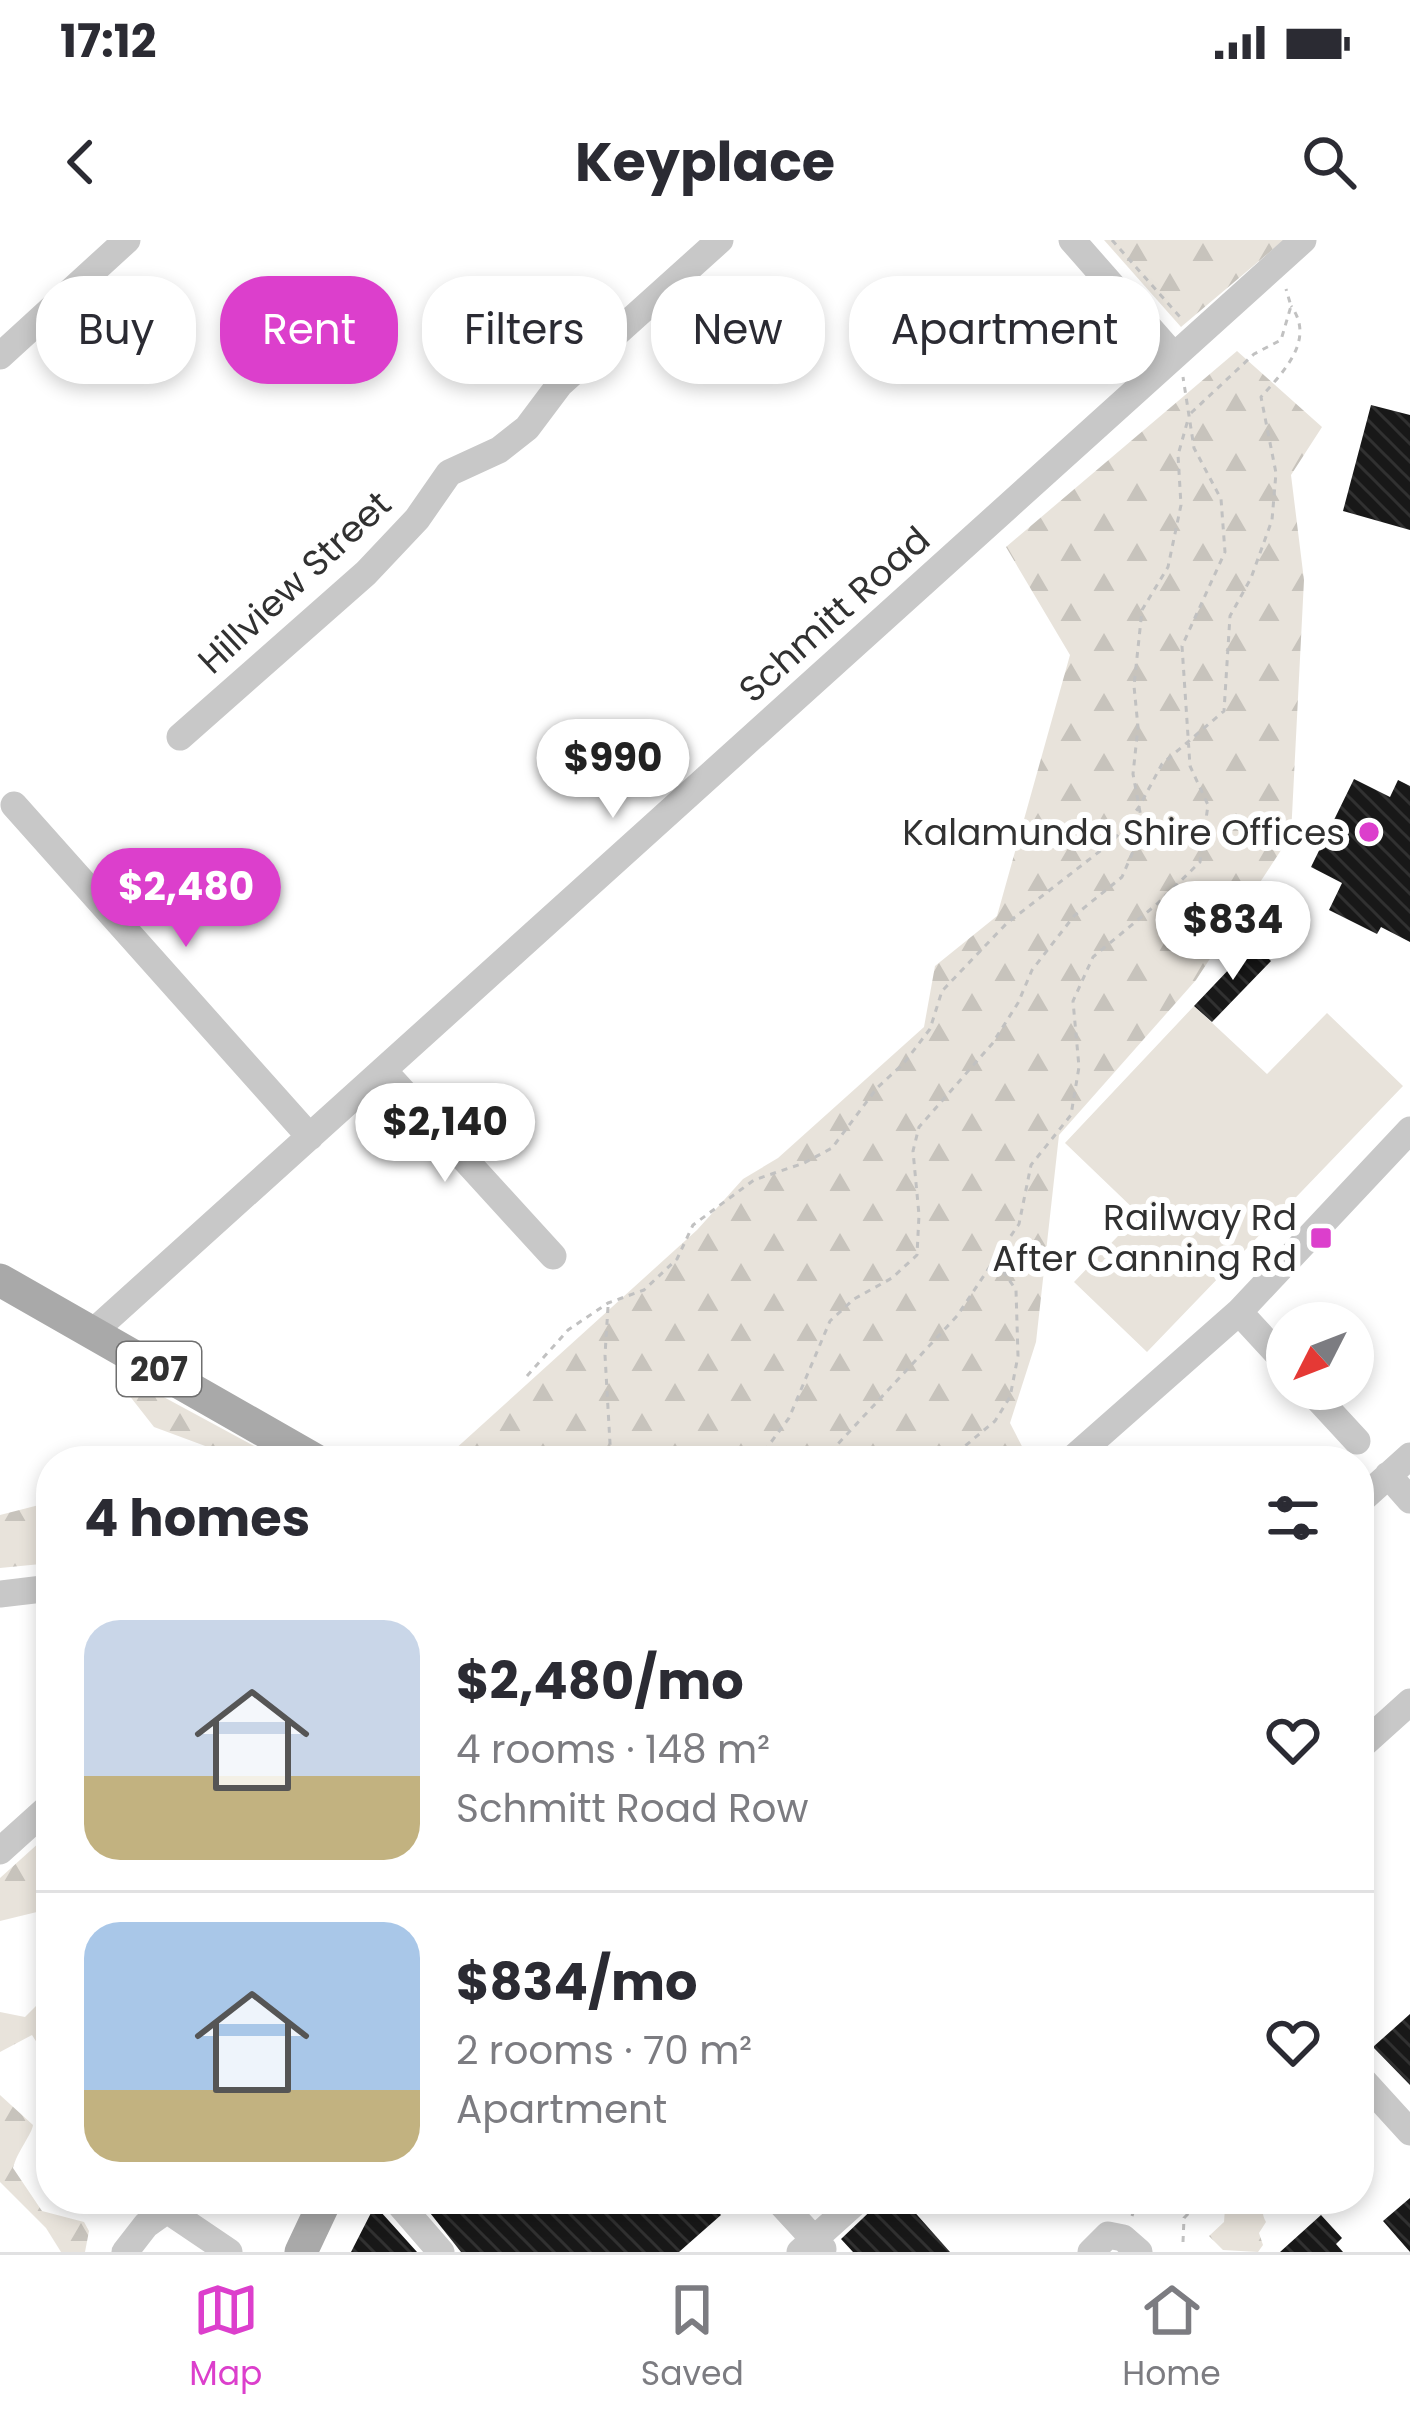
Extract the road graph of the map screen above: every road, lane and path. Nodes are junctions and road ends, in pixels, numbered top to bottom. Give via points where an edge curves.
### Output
1 (127, 240) edge
2 (720, 240) edge
3 (1072, 240) edge
4 (1112, 240) edge
5 (1303, 240) edge
6 (1279, 262) junction
7 (1291, 306) junction
8 (1173, 355) junction
9 (0, 356) edge
10 (1190, 414) junction
11 (180, 737) dead end
12 (1187, 745) junction
13 (14, 805) dead end
14 (1139, 807) junction
15 (385, 1072) junction
16 (1410, 1130) edge
17 (310, 1137) junction
18 (553, 1256) dead end
19 (995, 1259) junction
20 (0, 1280) edge
21 (608, 1303) junction
22 (1239, 1312) junction
23 (93, 1332) junction
24 (1266, 1341) edge
25 (527, 1376) dead end
26 (1329, 1410) edge
27 (1357, 1441) dead end
28 (291, 1446) edge
29 (609, 1446) edge
30 (768, 1446) edge
31 (836, 1446) edge
32 (964, 1446) edge
33 (1087, 1446) edge
34 (1410, 1456) edge
35 (1388, 1475) junction
36 (1374, 1488) edge
37 (1410, 1500) edge
38 (36, 1590) edge
39 (0, 1594) edge
40 (1410, 1702) edge
41 (1374, 1734) edge
42 (36, 1819) edge
43 (0, 1851) edge
44 (1374, 2092) edge
45 (1410, 2132) edge
46 (155, 2214) edge
47 (177, 2214) edge
48 (319, 2214) edge
49 (408, 2214) edge
50 (774, 2214) edge
51 (786, 2214) edge
52 (844, 2214) edge
53 (1132, 2214) edge
54 (1188, 2214) edge
55 (1130, 2218) dead end
56 (1183, 2242) dead end
57 (808, 2249) edge
58 (234, 2251) edge
59 (125, 2252) edge
60 (301, 2252) edge
61 (440, 2252) edge
62 (1091, 2252) edge
63 (1139, 2252) edge

1 - 9 street
2 - 11 street, Hillview Street via 560,384 527,428 449,473 366,573
3 - 8 street
4 - 8 path via 1183,320
5 - 6 street, Schmitt Road
6 - 7 path
6 - 8 street, Schmitt Road
7 - 10 path via 1281,340 1254,354
7 - 12 path via 1301,342 1261,398 1276,473 1272,520 1230,616 1224,711
8 - 10 path
8 - 15 street, Schmitt Road
10 - 12 path via 1195,448 1221,499 1226,552 1182,646
10 - 14 path via 1178,455 1181,505 1168,567 1142,610 1134,686
12 - 14 path via 1162,764
12 - 19 path via 1208,805 1200,862 1093,957 1073,1001 1079,1066 1071,1115 1031,1165 1019,1224
13 - 17 street
14 - 21 path via 1113,841 1006,924 942,992 930,1029 832,1148 754,1180 693,1225 677,1259 644,1290
14 - 30 path via 1143,828 1121,877 1074,916 1032,970 992,1044 919,1127 916,1255 830,1322 789,1418
15 - 17 street, Schmitt Road
15 - 18 street
16 - 22 street
17 - 23 street, Schmitt Road
19 - 31 path via 957,1316
19 - 32 path via 1016,1290 1018,1356 1010,1397
20 - 23 main road, 207
21 - 25 path via 568,1330
21 - 29 path
22 - 24 street
22 - 33 street
23 - 28 main road, 207
26 - 27 street
34 - 35 street
35 - 36 street
35 - 37 street
38 - 39 street
40 - 41 street
42 - 43 street
44 - 45 street
46 - 59 street
47 - 58 street
48 - 60 main road
49 - 61 street
50 - 57 street
51 - 57 street
52 - 57 street
53 - 55 path
54 - 56 path
62 - 63 street via 1108,2235

